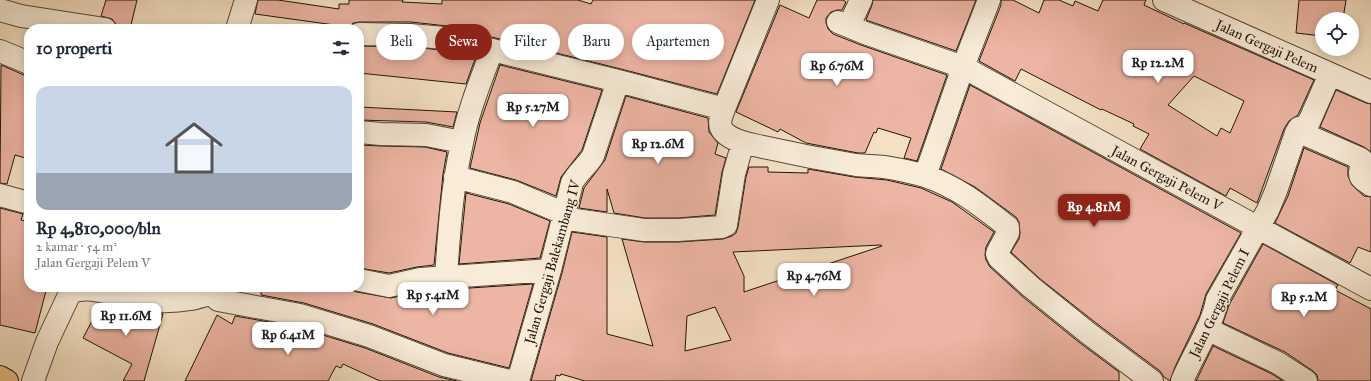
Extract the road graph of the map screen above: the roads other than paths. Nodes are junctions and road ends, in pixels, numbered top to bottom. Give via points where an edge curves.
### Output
1 (246, 0) edge
2 (768, 0) edge
3 (861, 0) edge
4 (989, 0) edge
5 (1164, 0) edge
6 (0, 10) edge
7 (73, 24) edge
8 (239, 24) edge
9 (364, 34) edge
10 (435, 36) edge
11 (492, 50) edge
12 (0, 51) edge
13 (488, 60) edge
14 (24, 61) edge
15 (963, 67) junction
16 (1330, 74) junction
17 (618, 81) junction
18 (1371, 92) edge
19 (724, 109) junction
20 (1297, 131) junction
21 (364, 132) edge
22 (462, 142) junction
23 (744, 142) junction
24 (925, 176) junction
25 (455, 177) junction
26 (1371, 185) edge
27 (0, 195) edge
28 (24, 202) edge
29 (563, 215) junction
30 (1258, 227) junction
31 (550, 270) junction
32 (446, 277) junction
33 (364, 281) edge
34 (1371, 289) edge
35 (70, 292) edge
36 (104, 292) edge
37 (204, 292) edge
38 (216, 292) edge
39 (1207, 329) junction
40 (0, 377) edge
41 (7, 381) edge
42 (33, 381) edge
43 (510, 381) edge
44 (518, 381) edge
45 (1152, 381) edge
46 (1182, 381) edge
47 (1306, 381) edge

1 - 8 street
2 - 19 street
3 - 15 street, Jalan Gergaji Pelem V via 843,24
4 - 15 street
5 - 16 street, Jalan Gergaji Pelem
6 - 7 street
9 - 10 street
11 - 17 street
12 - 14 street
13 - 22 street
15 - 24 street
15 - 30 street, Jalan Gergaji Pelem V
16 - 18 street, Jalan Gergaji Pelem
16 - 20 street via 1309,122
17 - 19 street
17 - 29 street, Jalan Gergaji Balekambang IV via 593,156 588,165 576,175
19 - 23 street via 720,120 723,132
20 - 26 street via 1362,160 1359,176
20 - 30 street, Jalan Gergaji Pelem I via 1276,191
21 - 22 street via 426,135
22 - 25 street
23 - 24 street via 803,156 904,170
23 - 29 street via 734,174 728,205 728,221 722,227 644,230
24 - 45 street via 966,195 1008,227 1008,234 997,254 999,258 1054,305
25 - 29 street via 513,192
25 - 32 street
27 - 28 street
29 - 31 street, Jalan Gergaji Balekambang IV
30 - 34 street, Jalan Gergaji Pelem V
30 - 39 street, Jalan Gergaji Pelem I via 1218,300
31 - 32 street
31 - 44 street, Jalan Gergaji Balekambang IV
32 - 33 street via 420,279 389,286
35 - 42 street via 47,342
36 - 37 street via 153,302 169,302
38 - 43 street via 218,300 300,315 369,336 444,365
39 - 46 street, Jalan Gergaji Pelem I
39 - 47 street via 1278,363
40 - 41 main road

